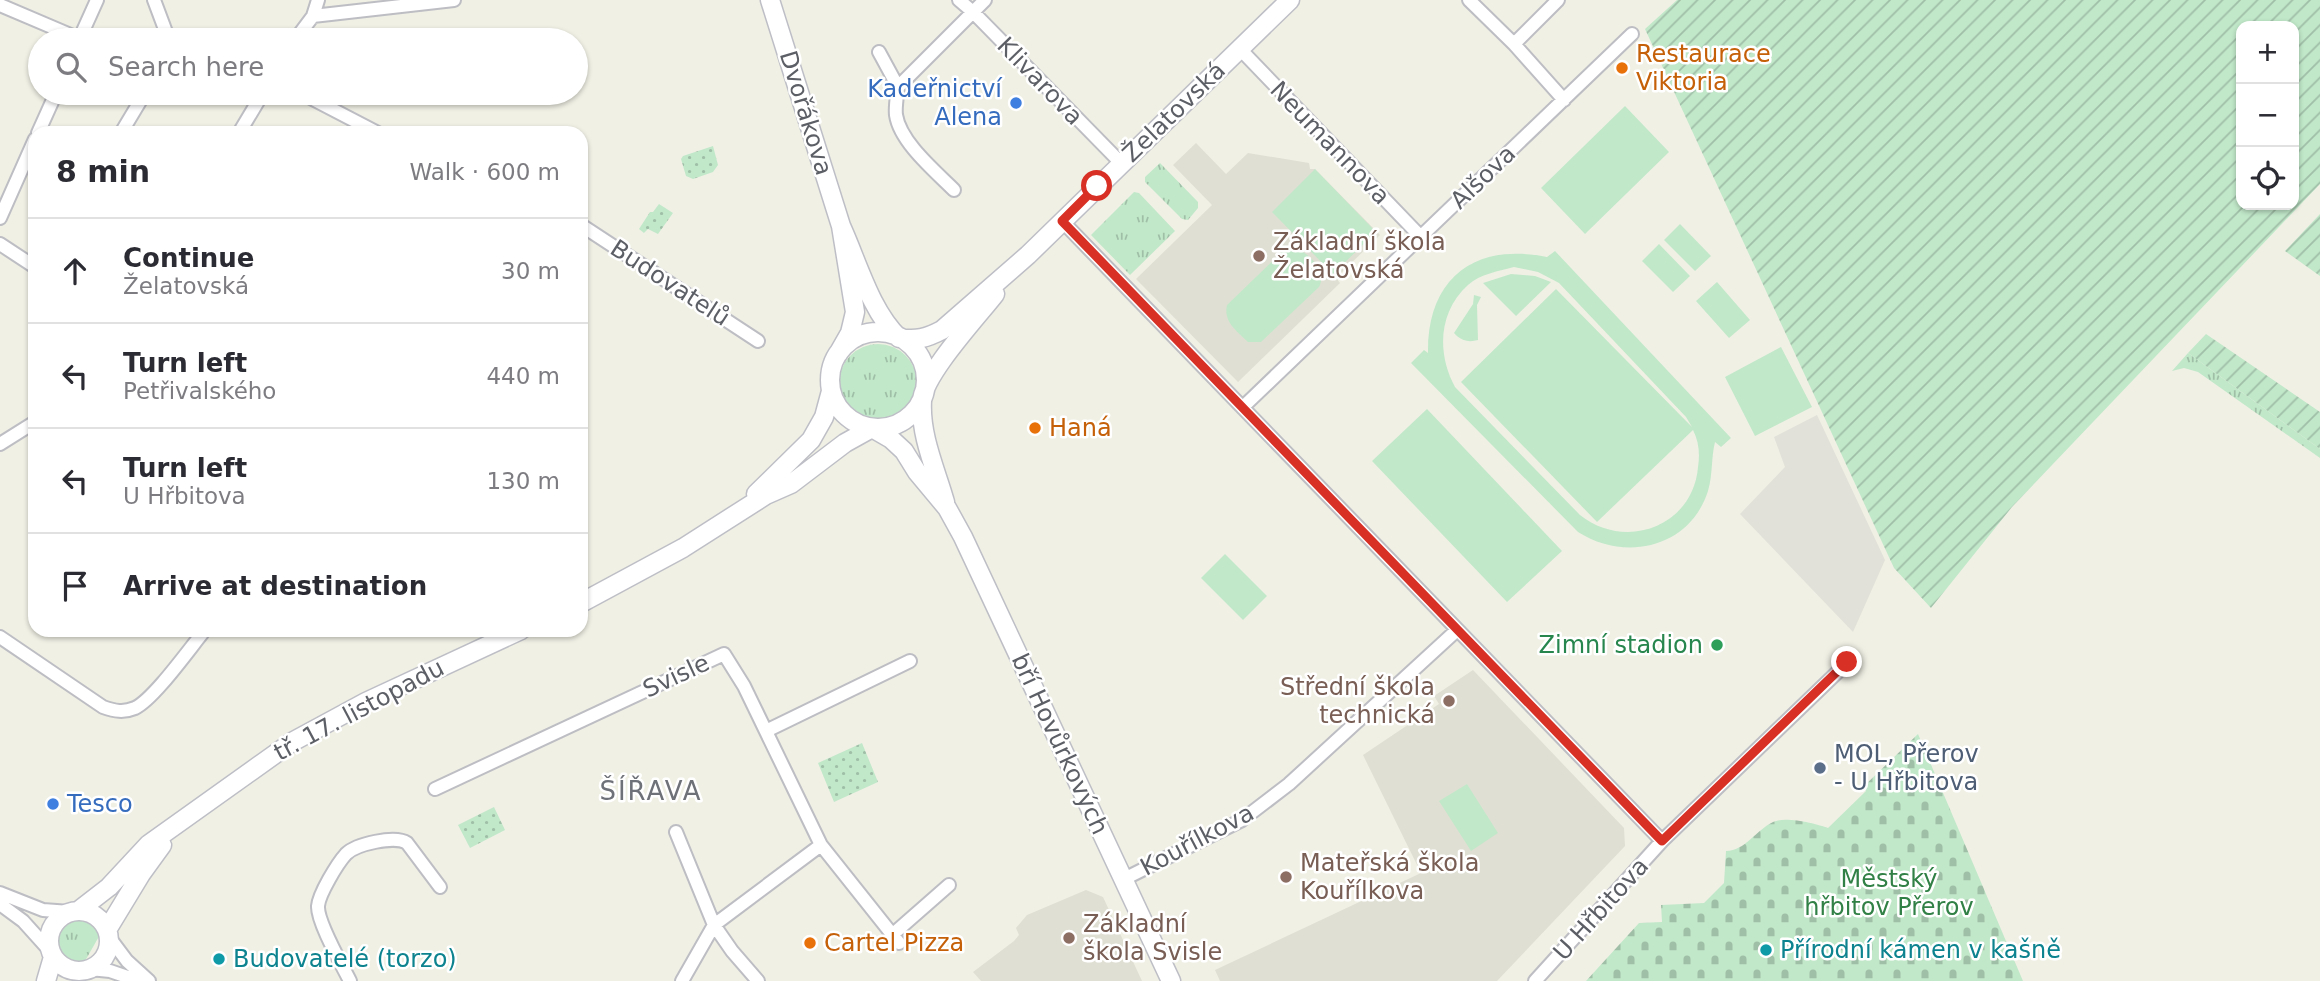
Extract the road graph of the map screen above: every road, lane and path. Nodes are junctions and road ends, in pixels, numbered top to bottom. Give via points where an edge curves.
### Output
1 (97, 0) edge
2 (154, 0) edge
3 (318, 0) edge
4 (362, 0) edge
5 (454, 0) edge
6 (770, 0) edge
7 (959, 0) edge
8 (985, 0) edge
9 (1290, 0) edge
10 (1469, 0) edge
11 (1558, 0) edge
12 (0, 5) edge
13 (374, 9) junction
14 (973, 12) junction
15 (313, 16) junction
16 (53, 28) edge
17 (84, 28) edge
18 (164, 28) edge
19 (304, 28) edge
20 (1632, 34) dead end
21 (1514, 44) junction
22 (1240, 50) junction
23 (879, 52) dead end
24 (898, 87) junction
25 (1564, 100) junction
26 (51, 105) edge
27 (138, 105) edge
28 (256, 105) edge
29 (324, 105) edge
30 (41, 126) edge
31 (125, 126) edge
32 (243, 126) edge
33 (365, 126) edge
34 (28, 155) edge
35 (1121, 163) junction
36 (954, 190) dead end
37 (0, 218) edge
38 (1062, 221) junction
39 (841, 226) junction
40 (588, 230) edge
41 (1421, 237) junction
42 (0, 244) edge
43 (1028, 255) junction
44 (28, 262) edge
45 (899, 338) junction
46 (758, 341) dead end
47 (838, 354) junction
48 (831, 391) junction
49 (922, 398) junction
50 (1244, 407) junction
51 (28, 426) edge
52 (872, 428) junction
53 (0, 444) edge
54 (947, 508) junction
55 (730, 518) junction
56 (588, 599) edge
57 (1457, 630) junction
58 (0, 637) edge
59 (199, 637) edge
60 (506, 637) edge
61 (910, 662) dead end
62 (1847, 662) dead end
63 (766, 731) junction
64 (435, 789) dead end
65 (204, 803) junction
66 (676, 832) dead end
67 (1662, 841) junction
68 (821, 845) junction
69 (1124, 879) junction
70 (948, 884) dead end
71 (440, 887) dead end
72 (0, 893) edge
73 (0, 904) edge
74 (74, 912) junction
75 (714, 925) junction
76 (108, 933) junction
77 (51, 954) junction
78 (83, 974) edge
79 (46, 981) edge
80 (139, 981) edge
81 (149, 981) edge
82 (350, 981) edge
83 (682, 981) edge
84 (758, 981) edge
85 (1171, 981) edge
86 (1535, 981) edge

1 - 17 street
2 - 18 street
3 - 15 street
4 - 13 street
5 - 13 street
6 - 39 main road, Dvořákova
7 - 14 street, Klivarova
8 - 14 street
9 - 22 main road, Želatovská
10 - 21 street
11 - 21 street
12 - 16 street
13 - 15 street
14 - 24 street
14 - 35 street, Klivarova
15 - 19 street
20 - 25 street, Alšova
21 - 25 street
22 - 35 main road, Želatovská
22 - 41 street, Neumannova
23 - 24 street
24 - 36 street via 896,115 910,145
25 - 41 street, Alšova
26 - 30 street
27 - 31 street
28 - 32 street
29 - 33 street
34 - 37 street
35 - 38 main road, Želatovská
38 - 43 main road, Želatovská
38 - 50 street
39 - 45 main road, Dvořákova via 875,307
39 - 47 main road, Dvořákova via 855,312
40 - 46 street, Budovatelů
41 - 50 street, Alšova
42 - 44 street
43 - 45 main road, Želatovská via 942,330 919,339
43 - 49 main road, Želatovská via 945,357
45 - 47 main road via 870,333
45 - 49 main road via 915,350 924,368
47 - 48 main road via 831,372
48 - 52 main road via 845,415
48 - 55 main road via 811,440
49 - 52 main road via 902,421
49 - 54 main road, bří Hovůrkových via 927,444
50 - 57 street
51 - 53 street
52 - 54 main road, bří Hovůrkových via 904,451
52 - 55 main road
54 - 69 main road, bří Hovůrkových
55 - 56 main road
57 - 67 street
57 - 69 street, Kouřílkova via 1289,785 1230,826
58 - 59 street via 103,707 120,712 137,707 152,693
60 - 65 main road, tř. 17. listopadu via 292,741
61 - 63 street
62 - 67 street, U Hřbitova
63 - 64 street, Svisle via 724,654
63 - 68 street, Svisle
65 - 74 main road, tř. 17. listopadu via 149,844 109,887
65 - 76 main road, tř. 17. listopadu via 162,845
66 - 75 street
67 - 86 street, U Hřbitova
68 - 70 street, Svisle via 895,939
68 - 75 street
69 - 85 main road, bří Hovůrkových
71 - 82 street via 402,839 389,838 348,852 318,905 319,918
72 - 74 street via 36,908
73 - 77 street via 23,921
74 - 76 main road via 96,916
74 - 77 main road, tř. 17. listopadu via 58,919 52,928 48,938
75 - 83 street
75 - 84 street
76 - 78 main road, tř. 17. listopadu via 105,956
76 - 81 street via 127,961
77 - 78 main road via 66,969
77 - 79 main road, tř. 17. listopadu
78 - 80 street via 110,971

